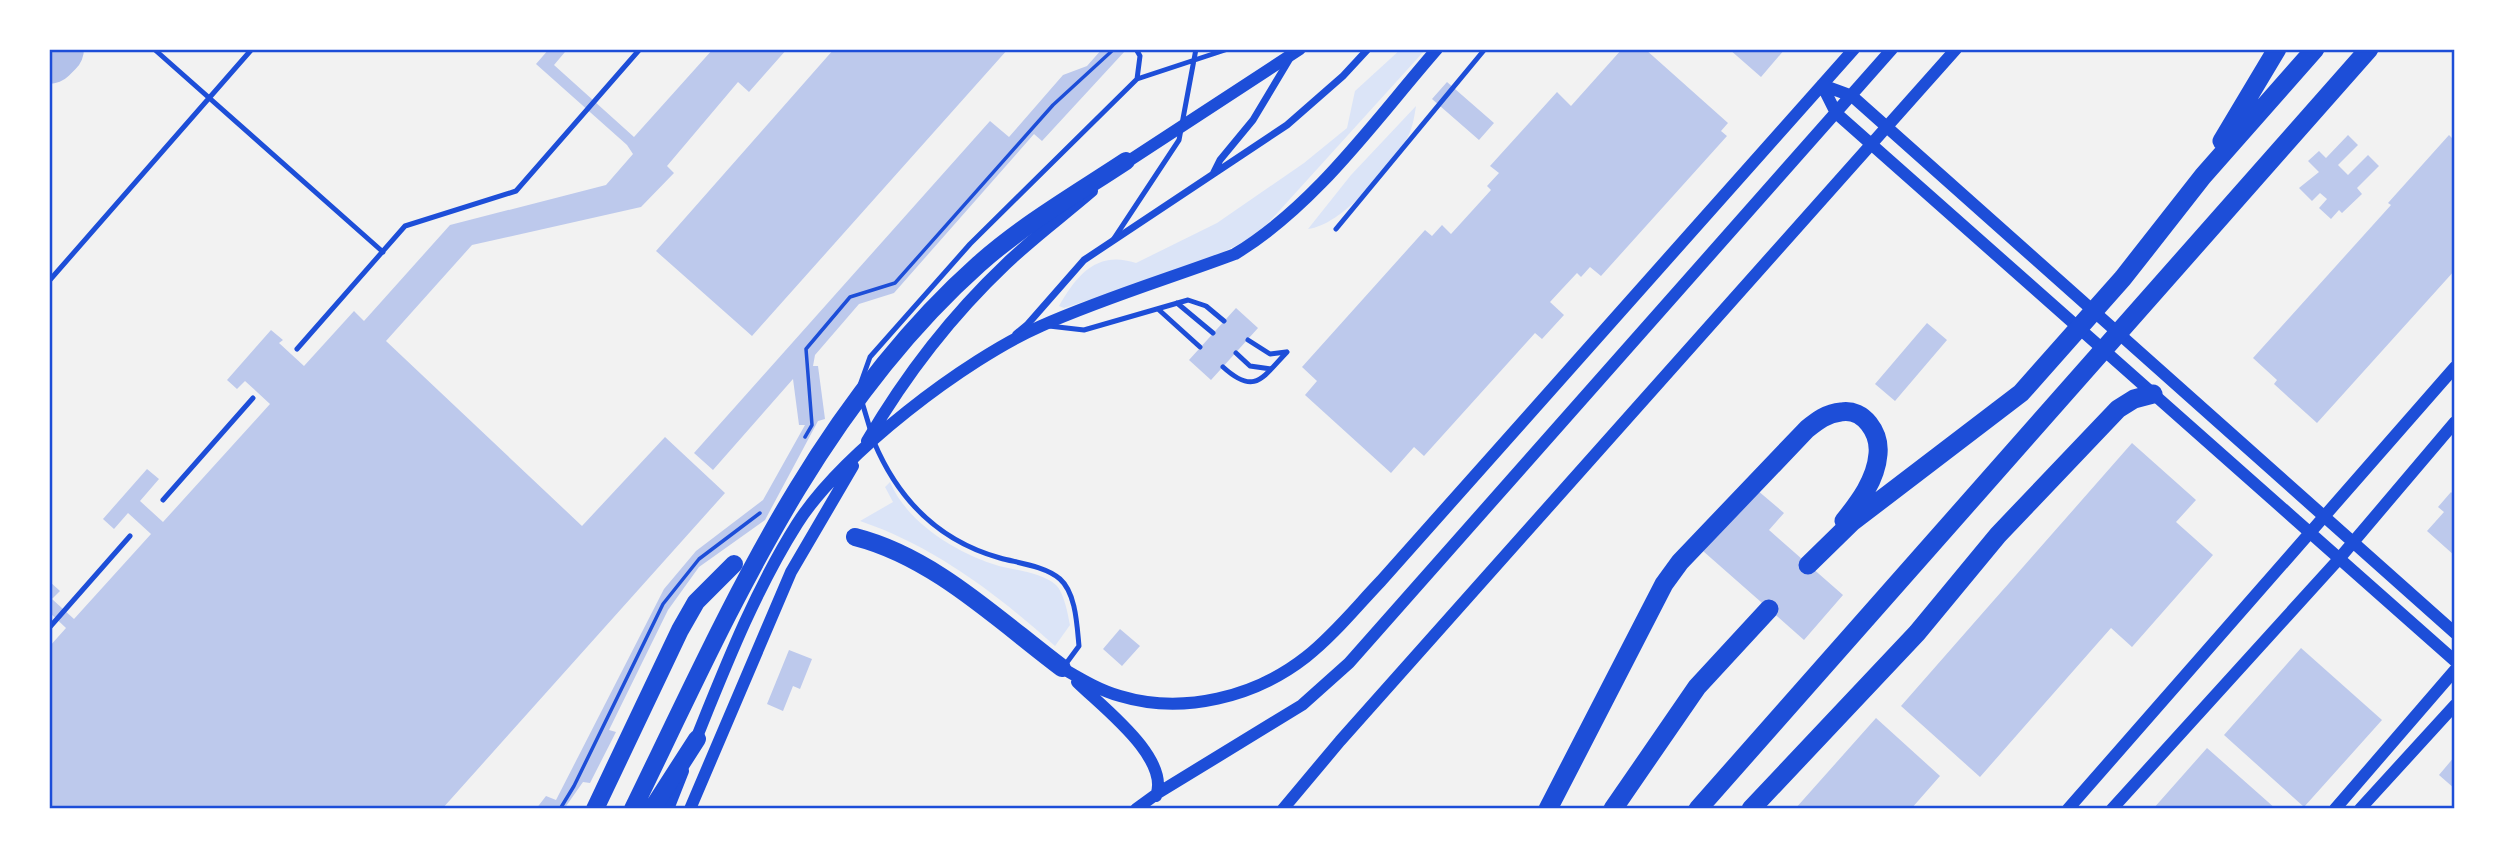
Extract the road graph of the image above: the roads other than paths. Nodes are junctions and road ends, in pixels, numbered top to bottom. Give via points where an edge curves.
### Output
1 (154, 49) edge
2 (252, 49) edge
3 (640, 49) edge
4 (1136, 49) edge
5 (1196, 49) edge
6 (1228, 49) edge
7 (1368, 49) edge
8 (1437, 49) edge
9 (1485, 49) edge
10 (1854, 49) edge
11 (1892, 49) edge
12 (1956, 49) edge
13 (2277, 49) edge
14 (2315, 49) edge
15 (2369, 49) edge
16 (1298, 50) edge
17 (1196, 60) junction
18 (1137, 79) junction
19 (1822, 85) junction
20 (1852, 96) junction
21 (210, 98) junction
22 (1836, 113) junction
23 (1126, 162) junction
24 (1212, 175) junction
25 (2203, 176) junction
26 (1336, 229) dead end
27 (1113, 240) junction
28 (383, 252) junction
29 (49, 281) edge
30 (1177, 303) junction
31 (1158, 309) junction
32 (1224, 321) dead end
33 (1042, 325) junction
34 (1213, 333) dead end
35 (1248, 340) dead end
36 (1200, 347) dead end
37 (296, 349) dead end
38 (995, 349) junction
39 (1236, 353) dead end
40 (1223, 367) dead end
41 (2455, 367) edge
42 (1271, 369) junction
43 (2152, 394) junction
44 (253, 398) dead end
45 (2455, 422) edge
46 (163, 500) dead end
47 (2325, 517) junction
48 (2310, 533) junction
49 (130, 536) dead end
50 (855, 537) dead end
51 (2353, 542) junction
52 (1826, 544) junction
53 (2338, 560) junction
54 (734, 564) dead end
55 (1808, 565) dead end
56 (1769, 609) dead end
57 (49, 628) edge
58 (2455, 633) edge
59 (2455, 661) edge
60 (1062, 668) junction
61 (2455, 670) edge
62 (2455, 705) edge
63 (696, 738) junction
64 (1158, 793) junction
65 (595, 809) edge
66 (634, 809) edge
67 (652, 809) edge
68 (668, 809) edge
69 (690, 809) edge
70 (1136, 809) edge
71 (1149, 809) edge
72 (1283, 809) edge
73 (1548, 809) edge
74 (1613, 809) edge
75 (1698, 809) edge
76 (1751, 809) edge
77 (2068, 809) edge
78 (2112, 809) edge
79 (2335, 809) edge
80 (2360, 809) edge

1 - 21 lane
2 - 21 lane
3 - 28 lane via 516,191 405,226
4 - 18 lane via 1140,56
5 - 17 lane
6 - 17 lane
7 - 24 street via 1287,125
8 - 33 street via 1298,206 1263,237 1235,254
9 - 26 lane
10 - 19 street
11 - 20 street
12 - 72 street
13 - 25 highway
14 - 25 highway
15 - 75 highway
16 - 23 street
16 - 24 street
17 - 18 lane
17 - 27 lane via 1180,140
18 - 60 lane via 970,244 870,357 860,388 863,414 881,458 912,507 957,542 1062,580 1075,615 1079,646
19 - 20 street
19 - 22 street
19 - 60 street via 1381,581 1307,656 1245,691 1182,704 1120,696
20 - 22 street
20 - 47 street
21 - 28 lane
21 - 29 lane
22 - 43 street
22 - 64 street via 1349,663 1302,705
23 - 66 highway via 1001,246 939,302 855,400 790,496
23 - 69 street via 1006,264 923,354 791,572
24 - 27 street
25 - 52 highway via 2123,278 2021,393
27 - 38 street via 1084,260 1027,326
28 - 37 lane
30 - 31 lane
30 - 32 lane via 1200,302
30 - 34 lane
31 - 33 lane via 1084,330
31 - 36 lane
33 - 38 street
35 - 42 lane via 1270,354 1287,352
38 - 63 street via 874,441 829,483 798,523 764,585
39 - 42 lane via 1250,366
40 - 42 lane via 1240,382 1251,383
41 - 47 street
43 - 48 street
43 - 76 highway via 2118,409
44 - 46 lane
45 - 51 street
47 - 48 street
47 - 51 street
48 - 53 street
48 - 77 street
49 - 57 lane
50 - 60 highway via 886,545 925,566
51 - 53 street
51 - 58 street
52 - 55 highway
52 - 73 highway via 1866,491 1878,454 1877,437 1869,423 1842,411 1824,416 1807,429 1672,573
53 - 59 street
53 - 78 street
54 - 65 highway via 696,602 680,630
56 - 74 highway via 1697,687
60 - 64 street via 1148,752
61 - 79 street
62 - 80 street
63 - 67 highway
63 - 68 street
64 - 70 street
64 - 71 street

